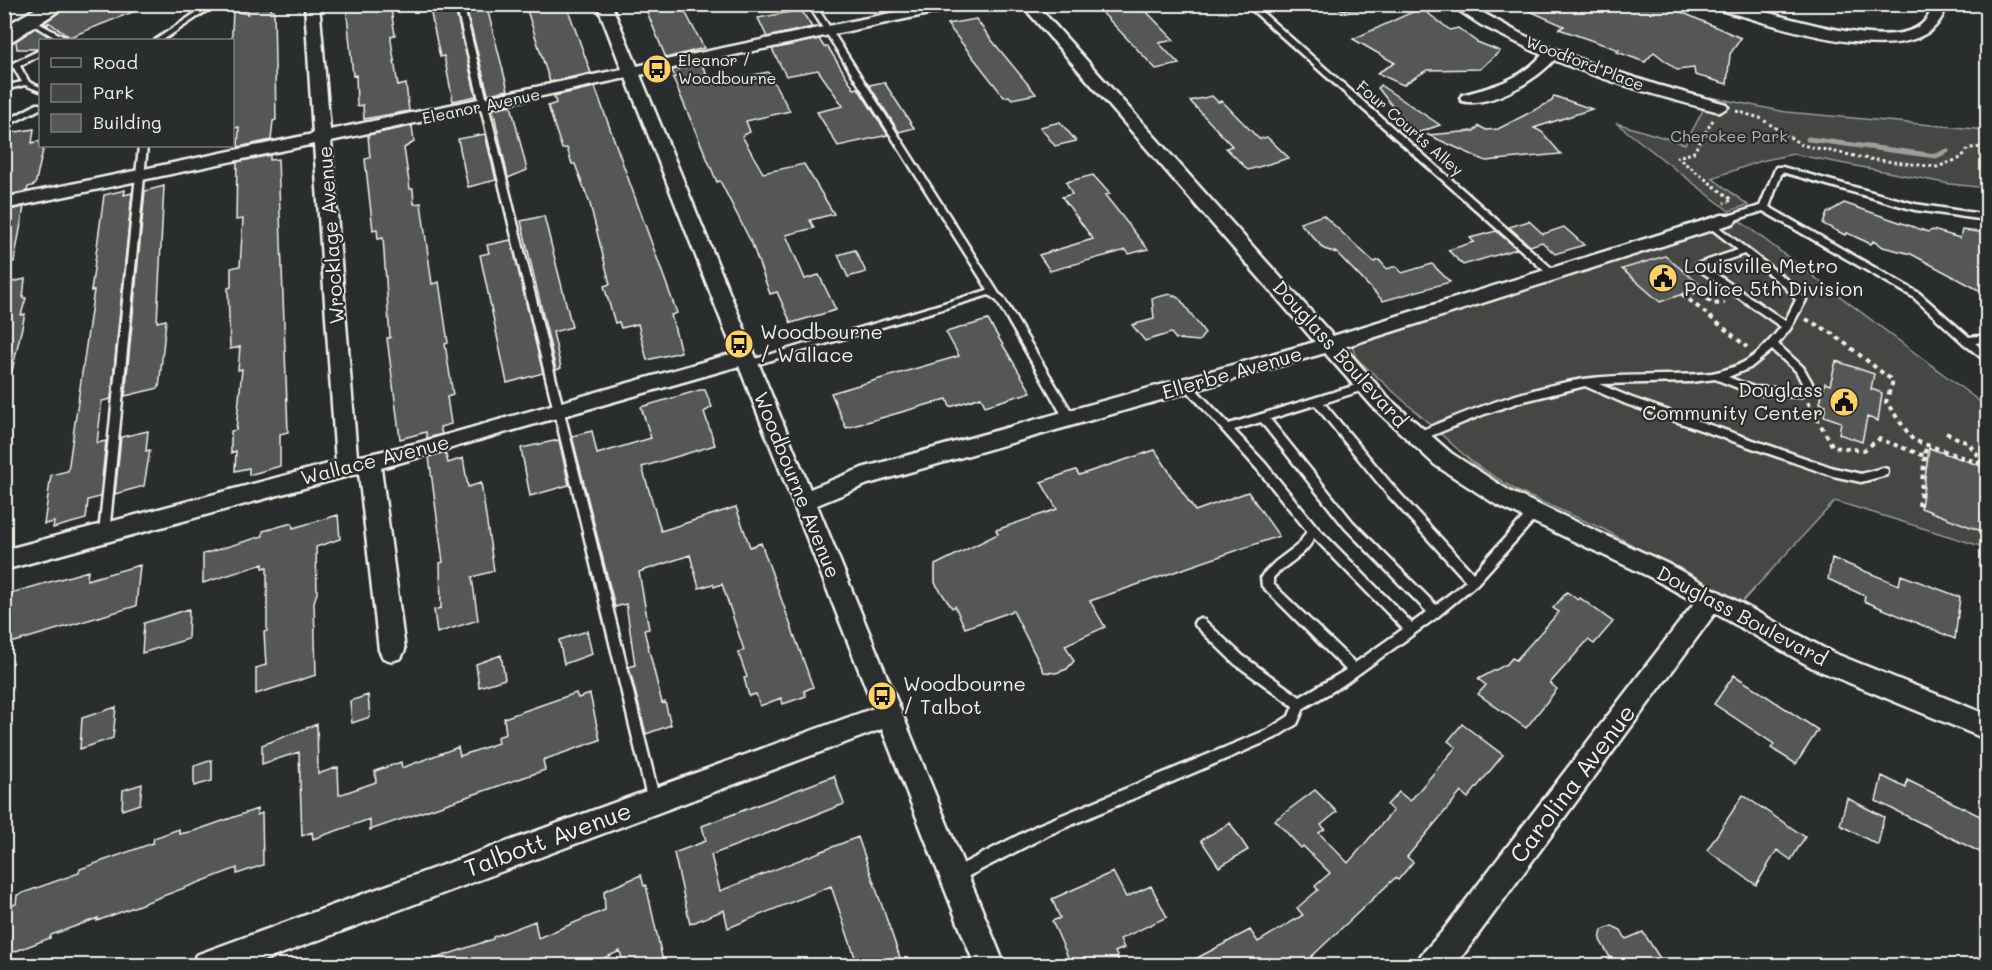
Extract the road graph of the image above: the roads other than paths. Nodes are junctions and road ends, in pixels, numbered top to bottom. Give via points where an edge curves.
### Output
1 (59, 4) edge
2 (214, 4) edge
3 (312, 4) edge
4 (459, 4) edge
5 (604, 4) edge
6 (811, 4) edge
7 (957, 4) edge
8 (1028, 4) edge
9 (1248, 4) edge
10 (1342, 4) edge
11 (1394, 4) edge
12 (1456, 4) edge
13 (1719, 4) edge
14 (1941, 4) edge
15 (31, 21) junction
16 (828, 32) junction
17 (4, 36) edge
18 (64, 39) edge
19 (161, 39) edge
20 (39, 53) edge
21 (1552, 53) junction
22 (16, 65) junction
23 (4, 68) edge
24 (633, 74) junction
25 (27, 83) junction
26 (4, 88) edge
27 (39, 89) edge
28 (1468, 98) dead end
29 (482, 105) junction
30 (1720, 106) road end
31 (39, 107) edge
32 (4, 125) edge
33 (324, 138) junction
34 (142, 147) edge
35 (140, 176) junction
36 (4, 204) edge
37 (1764, 208) junction
38 (1986, 217) edge
39 (1720, 222) junction
40 (1745, 251) junction
41 (1552, 274) junction
42 (994, 294) junction
43 (1787, 327) junction
44 (1988, 338) edge
45 (1966, 341) junction
46 (1772, 344) junction
47 (1329, 345) junction
48 (1988, 360) edge
49 (746, 361) junction
50 (1715, 376) junction
51 (1586, 382) junction
52 (1366, 386) junction
53 (1188, 387) junction
54 (1317, 401) junction
55 (559, 410) junction
56 (1263, 418) junction
57 (1070, 419) junction
58 (1226, 429) junction
59 (1418, 437) junction
60 (358, 464) junction
61 (1883, 472) dead end
62 (804, 501) junction
63 (1534, 513) junction
64 (1313, 530) junction
65 (104, 533) junction
66 (4, 560) edge
67 (1473, 581) junction
68 (1711, 600) junction
69 (1435, 612) junction
70 (1200, 623) dead end
71 (1410, 628) junction
72 (392, 650) dead end
73 (1353, 669) junction
74 (1300, 704) junction
75 (888, 715) junction
76 (1988, 728) edge
77 (654, 801) junction
78 (954, 876) junction
79 (207, 966) edge
80 (990, 966) edge
81 (1432, 966) edge

1 - 15 main road
2 - 19 lane
3 - 33 street, Wrocklage Avenue
4 - 29 lane
5 - 24 street, Woodbourne Avenue
6 - 16 lane
7 - 16 street, Eleanor Avenue
8 - 47 street, Douglass Boulevard
9 - 41 lane, Four Courts Alley
10 - 11 street
12 - 21 street, Woodford Place
13 - 14 street via 1804,30 1878,38 1917,32 1935,20
15 - 17 main road
15 - 18 lane
16 - 24 street, Eleanor Avenue
16 - 42 lane
20 - 22 lane
21 - 28 street via 1534,74 1498,91
21 - 30 street, Woodford Place via 1621,79
22 - 23 lane
22 - 25 lane
24 - 29 street, Eleanor Avenue
24 - 49 street, Woodbourne Avenue
25 - 26 lane
25 - 27 lane
29 - 33 street, Eleanor Avenue
29 - 55 lane
31 - 32 lane
33 - 35 street, Eleanor Avenue
33 - 60 street, Wrocklage Avenue
34 - 35 lane
35 - 36 street, Eleanor Avenue
35 - 65 lane
37 - 38 lane via 1779,169 1915,207
37 - 39 lane
37 - 45 lane via 1916,296
39 - 40 lane
39 - 41 street, Ellerbe Avenue
40 - 43 lane via 1801,300
40 - 43 lane via 1699,266
41 - 47 street, Ellerbe Avenue
42 - 49 lane via 984,293
42 - 57 lane
43 - 46 lane
44 - 45 lane
45 - 48 lane
46 - 50 lane via 1746,367
46 - 50 lane via 1800,369 1807,383 1800,393 1753,390
47 - 52 street, Douglass Boulevard
47 - 53 street, Ellerbe Avenue
49 - 55 street, Wallace Avenue
49 - 62 street, Woodbourne Avenue
50 - 51 lane
51 - 59 lane via 1494,404
51 - 61 lane via 1629,401 1833,472 1861,478
52 - 54 lane
52 - 59 street, Douglass Boulevard
53 - 57 street, Ellerbe Avenue
53 - 58 lane
54 - 56 lane
54 - 67 lane via 1390,490
55 - 60 street, Wallace Avenue
55 - 77 lane
56 - 58 lane
56 - 69 lane via 1349,525
57 - 62 street, Ellerbe Avenue via 862,477
58 - 64 lane
59 - 63 street, Douglass Boulevard via 1443,459
60 - 65 street, Wallace Avenue
60 - 72 street, Wrocklage Avenue
62 - 75 street, Woodbourne Avenue
63 - 67 lane
63 - 68 street, Douglass Boulevard via 1658,570
64 - 71 lane
64 - 73 lane via 1307,545 1267,577 1268,586
65 - 66 street, Wallace Avenue
67 - 69 lane
68 - 76 street, Douglass Boulevard via 1822,660
68 - 81 street, Carolina Avenue
69 - 71 lane
70 - 74 lane via 1239,660
71 - 73 lane
73 - 74 lane
74 - 78 lane via 1293,720 1271,734 1043,830
75 - 77 street, Talbott Avenue
75 - 78 street, Woodbourne Avenue
77 - 79 street, Talbott Avenue
78 - 80 street, Woodbourne Avenue

